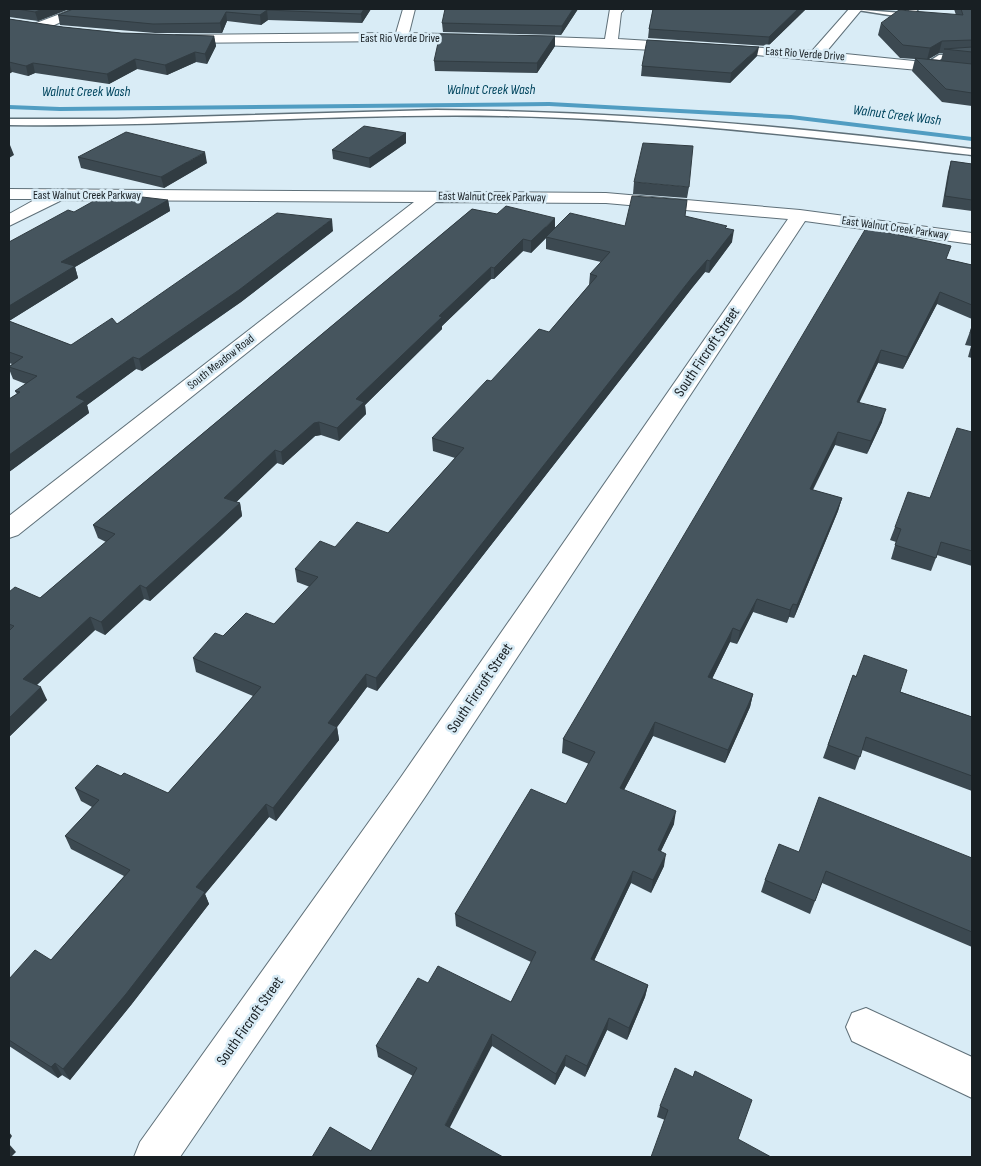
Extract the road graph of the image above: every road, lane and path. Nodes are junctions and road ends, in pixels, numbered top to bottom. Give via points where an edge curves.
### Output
1 (84, 9) edge
2 (409, 9) edge
3 (618, 9) edge
4 (856, 9) edge
5 (914, 9) edge
6 (66, 33) edge
7 (401, 37) junction
8 (162, 39) edge
9 (611, 42) junction
10 (817, 54) junction
11 (972, 56) edge
12 (926, 66) junction
13 (972, 71) edge
14 (9, 122) edge
15 (972, 152) edge
16 (9, 194) edge
17 (58, 195) junction
18 (434, 196) junction
19 (800, 214) junction
20 (9, 221) edge
21 (972, 238) edge
22 (9, 529) edge
23 (866, 1028) dead end
24 (972, 1078) edge
25 (155, 1157) edge

1 - 6 street via 32,27
2 - 7 street
3 - 9 street
4 - 5 lane via 902,15 910,14
4 - 10 street
7 - 8 street, East Rio Verde Drive
7 - 9 street, East Rio Verde Drive
9 - 10 street, East Rio Verde Drive
10 - 12 street, East Rio Verde Drive
11 - 12 lane via 939,57
12 - 13 street, East Rio Verde Drive
14 - 15 lane via 97,123 436,113 577,116 736,126
16 - 17 street, East Walnut Creek Parkway
17 - 18 street, East Walnut Creek Parkway
17 - 20 street
18 - 19 street, East Walnut Creek Parkway via 606,198
18 - 22 street, South Meadow Road
19 - 21 street, East Walnut Creek Parkway
19 - 25 street, South Fircroft Street via 413,787
23 - 24 street

